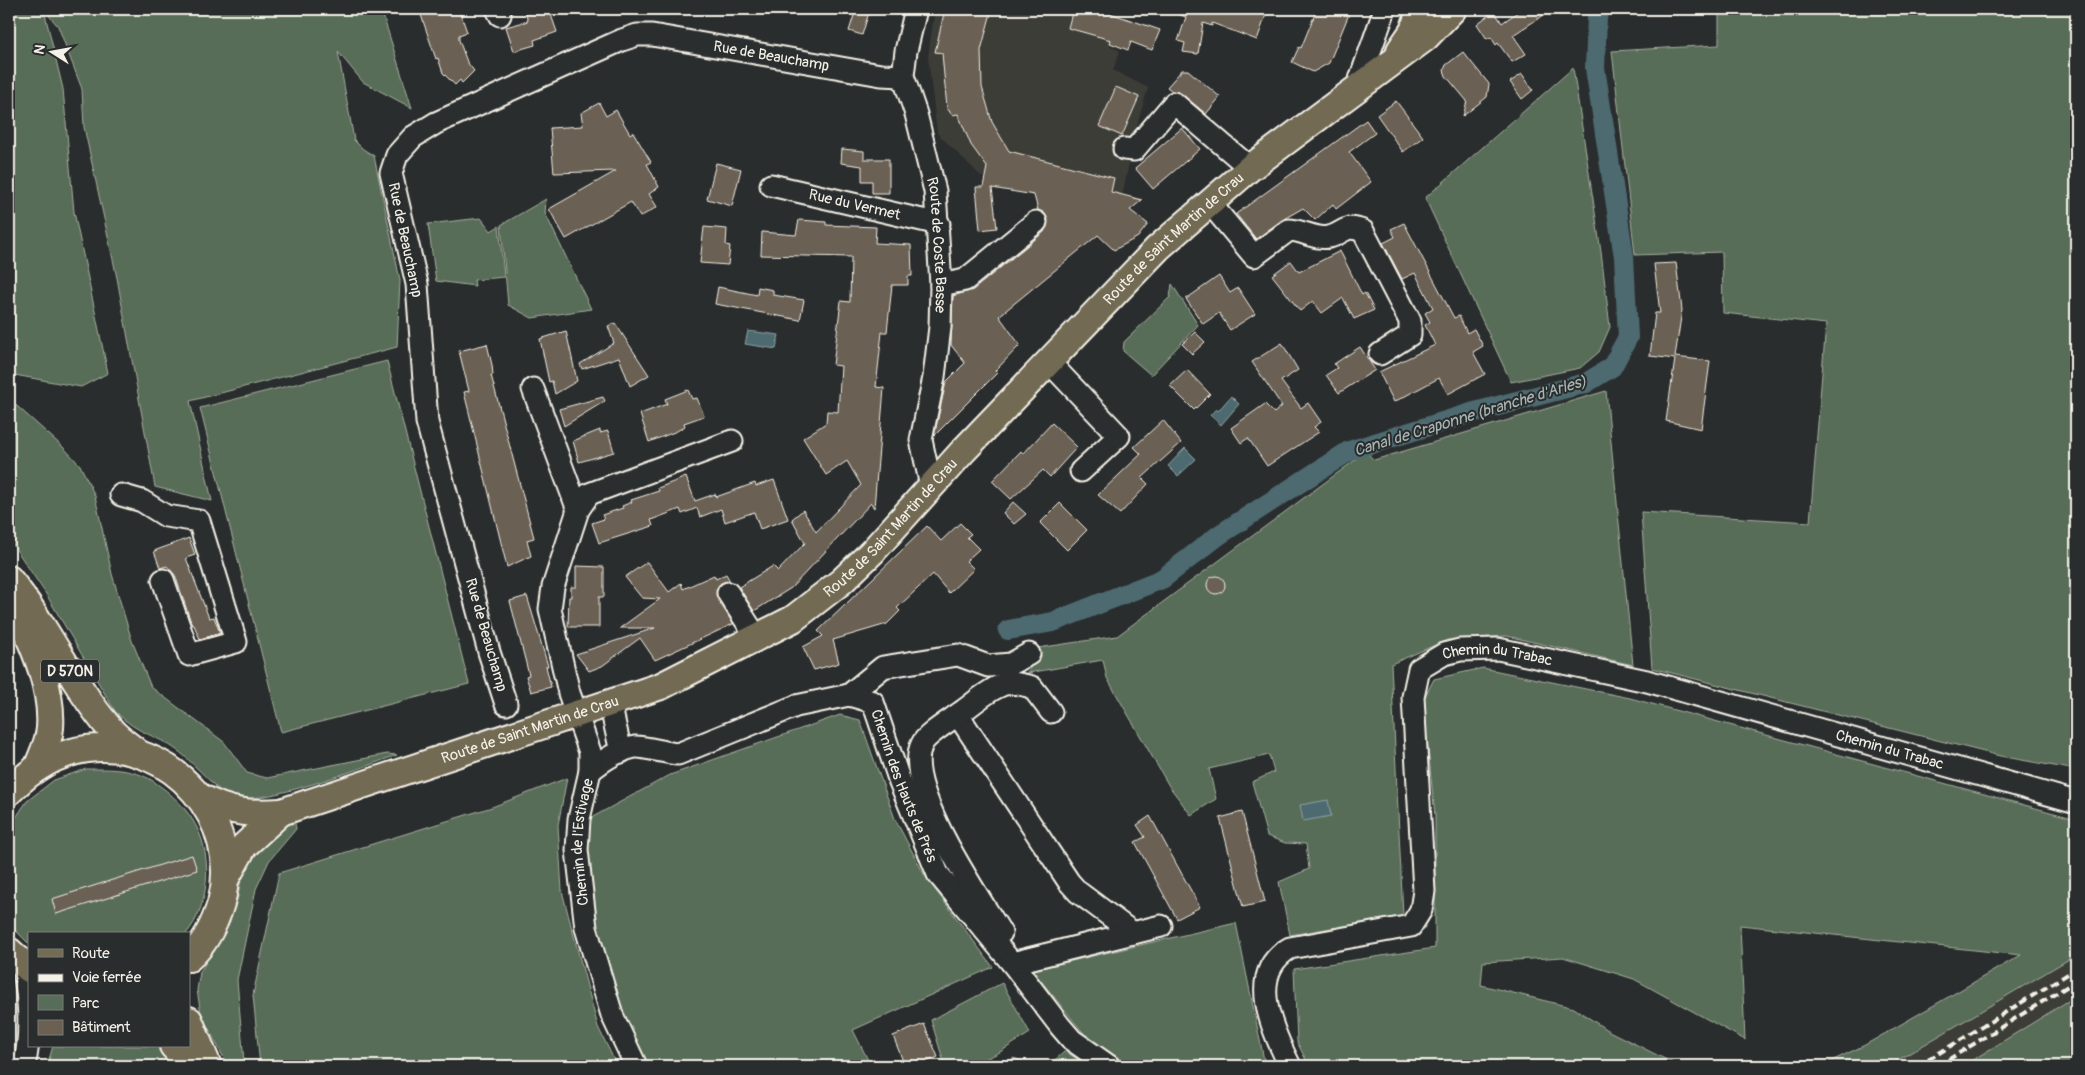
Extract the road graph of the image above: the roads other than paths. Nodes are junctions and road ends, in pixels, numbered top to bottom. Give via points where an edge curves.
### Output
1 (916, 9) edge
2 (1385, 9) edge
3 (1400, 9) edge
4 (1421, 9) edge
5 (1453, 9) edge
6 (1384, 68) junction
7 (903, 76) junction
8 (1357, 88) junction
9 (1124, 149) dead end
10 (1250, 168) junction
11 (771, 185) dead end
12 (1209, 202) junction
13 (1036, 222) dead end
14 (939, 224) junction
15 (941, 285) junction
16 (1380, 354) dead end
17 (1048, 362) junction
18 (533, 389) dead end
19 (732, 441) dead end
20 (1081, 471) dead end
21 (931, 486) junction
22 (121, 495) dead end
23 (578, 510) junction
24 (9, 579) edge
25 (163, 580) dead end
26 (9, 592) edge
27 (728, 593) dead end
28 (757, 638) junction
29 (1029, 654) dead end
30 (849, 695) junction
31 (610, 703) junction
32 (506, 704) dead end
33 (1051, 712) dead end
34 (958, 715) junction
35 (580, 722) junction
36 (621, 752) junction
37 (141, 755) junction
38 (36, 768) junction
39 (590, 771) junction
40 (9, 792) edge
41 (200, 797) junction
42 (2076, 802) edge
43 (281, 812) junction
44 (225, 880) junction
45 (1161, 926) dead end
46 (1133, 933) junction
47 (1004, 937) dead end
48 (20, 961) edge
49 (190, 961) edge
50 (1019, 962) junction
51 (190, 1022) edge
52 (175, 1048) edge
53 (27, 1054) edge
54 (192, 1066) edge
55 (208, 1066) edge
56 (636, 1066) edge
57 (1109, 1066) edge
58 (1290, 1066) edge

1 - 7 street, Route de Coste Basse
2 - 8 street
3 - 6 street via 1384,51
4 - 6 main road, Route de Saint Martin de Crau via 1413,32
5 - 6 main road, Route de Saint Martin de Crau via 1425,38
6 - 8 main road, Route de Saint Martin de Crau
7 - 14 street, Route de Coste Basse via 927,158
7 - 32 street, Rue de Beauchamp via 637,35 436,123 413,137 397,155 391,173 417,284 427,422
8 - 10 main road, Route de Saint Martin de Crau
9 - 10 street via 1134,150 1174,103
10 - 12 main road, Route de Saint Martin de Crau
11 - 14 street, Rue du Vermet
12 - 16 street via 1254,256 1289,230 1329,237 1344,228 1363,231 1410,321 1410,335
12 - 17 main road, Route de Saint Martin de Crau via 1158,248
13 - 15 street via 965,280
14 - 15 street, Route de Coste Basse
15 - 21 street, Route de Coste Basse via 934,377 922,440
17 - 20 street via 1119,436
17 - 21 main road, Route de Saint Martin de Crau
18 - 23 street
19 - 23 street via 589,494
21 - 28 main road, Route de Saint Martin de Crau via 842,581 793,618
22 - 25 street via 142,501 166,516 199,521 236,642 188,654
23 - 35 street, Chemin de l'Estivage via 553,587 550,609
24 - 37 main road, D 570N via 28,603 94,708 113,733
26 - 38 main road, D 570N via 34,646 49,704 50,728
27 - 28 street
28 - 31 main road, Route de Saint Martin de Crau via 681,677
29 - 30 street via 1011,664 988,666 958,655 883,667
30 - 36 street, Chemin des Hauts de Prés via 796,706 678,754 636,747
30 - 50 street, Chemin des Hauts de Prés via 873,702 900,782 938,874
31 - 35 main road, Route de Saint Martin de Crau
31 - 36 street
33 - 34 street via 1032,687 1012,683 1002,685
34 - 46 street via 1069,882
34 - 47 street via 923,742 918,769 948,849
35 - 39 street, Chemin de l'Estivage via 590,752
35 - 43 main road, Route de Saint Martin de Crau
36 - 39 street
37 - 38 main road via 114,749 87,749 61,756
37 - 41 main road via 163,764
38 - 40 main road
39 - 56 street, Chemin de l'Estivage via 579,820 577,850 586,928 612,1014
41 - 43 main road, Route de Saint Martin de Crau via 218,807 242,813
41 - 44 main road via 220,836
42 - 58 street, Chemin du Trabac via 1647,681 1498,649 1460,650 1444,654 1419,670 1413,697 1424,891 1421,910 1411,926 1290,948 1277,958 1268,974 1265,994
43 - 44 main road, Route de Saint Martin de Crau via 244,846
44 - 49 main road via 218,913
45 - 46 street
46 - 50 street
48 - 53 street via 28,990
50 - 57 street, Chemin des Hauts de Prés via 1072,1040
51 - 55 main road
52 - 54 main road

